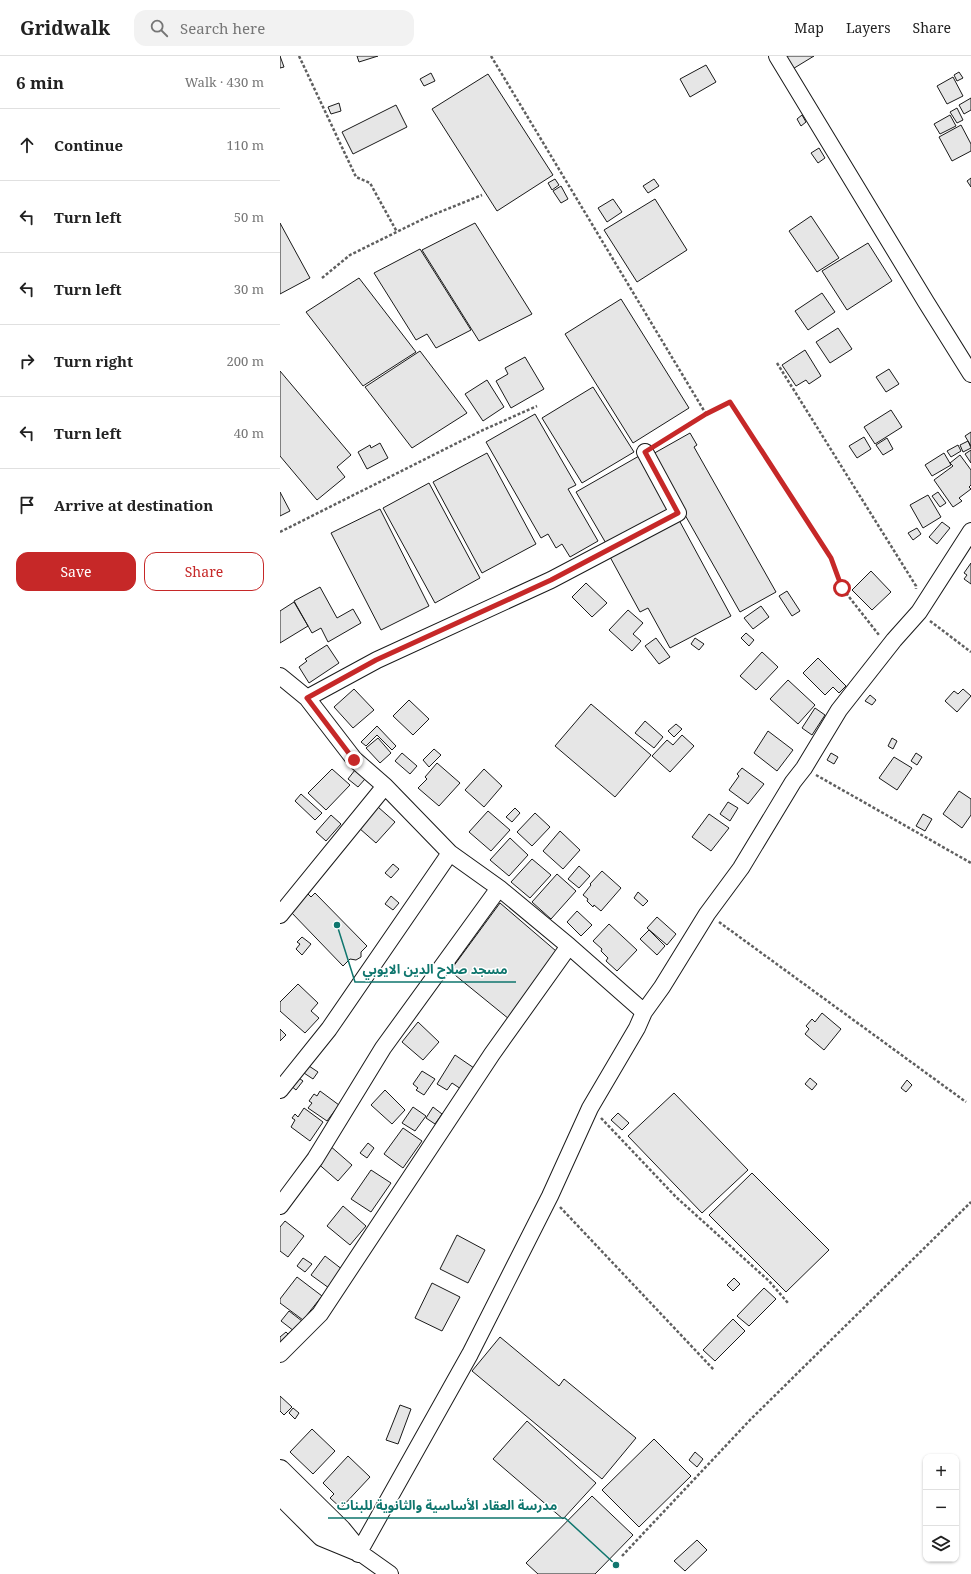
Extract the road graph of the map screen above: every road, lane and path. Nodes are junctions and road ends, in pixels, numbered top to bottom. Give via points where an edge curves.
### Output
1 (299, 56) edge
2 (491, 56) edge
3 (777, 56) edge
4 (482, 195) dead end
5 (397, 232) junction
6 (322, 278) dead end
7 (777, 363) dead end
8 (971, 374) edge
9 (537, 406) dead end
10 (706, 414) junction
11 (645, 452) joint
12 (971, 531) edge
13 (280, 532) edge
14 (919, 612) junction
15 (888, 647) junction
16 (971, 652) edge
17 (280, 676) edge
18 (307, 698) junction
19 (804, 768) junction
20 (385, 786) junction
21 (450, 853) junction
22 (971, 863) edge
23 (499, 888) junction
24 (707, 914) junction
25 (280, 915) edge
26 (569, 946) junction
27 (644, 1012) junction
28 (280, 1090) edge
29 (966, 1102) dead end
30 (590, 1108) junction
31 (550, 1196) junction
32 (971, 1202) edge
33 (280, 1206) edge
34 (788, 1303) dead end
35 (280, 1354) edge
36 (714, 1370) dead end
37 (280, 1470) edge
38 (280, 1494) edge
39 (359, 1552) junction
40 (622, 1556) dead end
41 (390, 1574) edge

1 - 5 path via 356,177 370,183
2 - 10 path
3 - 8 street
4 - 5 path
5 - 6 path via 350,256
7 - 14 path via 916,586
9 - 13 path via 474,434
10 - 11 path
10 - 15 path via 730,402 831,558 842,588
11 - 18 street via 678,513 551,580 376,660
12 - 14 street
14 - 15 street
14 - 16 path
15 - 19 street via 839,710
17 - 18 street
18 - 20 street via 354,760
19 - 22 path
19 - 24 street via 742,868
20 - 21 street
20 - 25 street
21 - 23 street
21 - 28 street via 329,1029
23 - 26 street
23 - 33 street via 383,1048 315,1159
24 - 27 street
24 - 29 path
26 - 27 street
26 - 35 street via 492,1054 320,1314
27 - 30 street
30 - 31 street
30 - 34 path via 676,1197 769,1281
31 - 36 path
31 - 39 street via 470,1354
32 - 40 path via 750,1420
37 - 39 main road via 341,1530
38 - 39 main road via 322,1536
39 - 41 street

